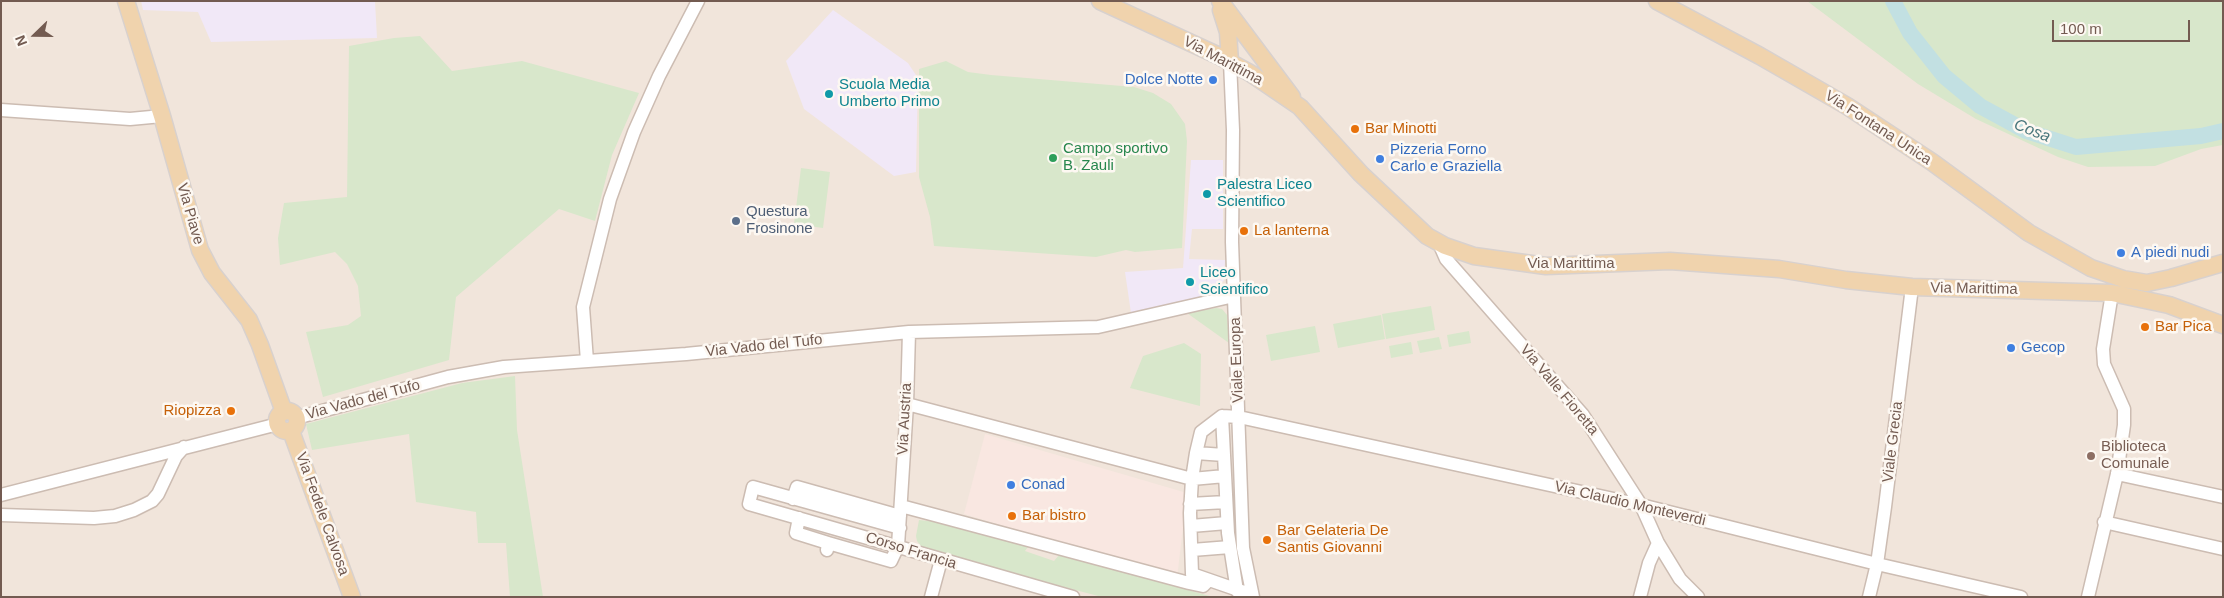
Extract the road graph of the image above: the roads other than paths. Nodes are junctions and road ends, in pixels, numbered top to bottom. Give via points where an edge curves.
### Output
1 (126, 1) edge
2 (698, 1) edge
3 (1100, 1) edge
4 (1219, 1) edge
5 (1657, 1) edge
6 (1230, 62) junction
7 (1300, 107) junction
8 (1, 110) edge
9 (162, 116) junction
10 (1439, 243) junction
11 (2223, 263) edge
12 (2087, 266) junction
13 (2169, 279) junction
14 (1912, 288) junction
15 (2082, 292) junction
16 (2118, 293) junction
17 (1234, 296) junction
18 (2169, 305) junction
19 (2223, 325) edge
20 (908, 332) junction
21 (587, 361) junction
22 (907, 404) junction
23 (1222, 416) junction
24 (1239, 417) junction
25 (287, 421) junction
26 (184, 447) junction
27 (1196, 453) junction
28 (1224, 455) junction
29 (2118, 474) junction
30 (1225, 476) junction
31 (1192, 479) junction
32 (1, 495) edge
33 (2223, 497) edge
34 (1226, 502) junction
35 (1190, 504) junction
36 (1640, 505) junction
37 (1, 515) edge
38 (900, 517) junction
39 (799, 518) junction
40 (2104, 522) junction
41 (1227, 523) junction
42 (1191, 526) junction
43 (1658, 543) junction
44 (898, 546) junction
45 (1230, 547) junction
46 (2223, 549) edge
47 (1192, 550) junction
48 (941, 560) junction
49 (1877, 564) junction
50 (1208, 580) junction
51 (1237, 591) junction
52 (1252, 595) edge
53 (352, 597) edge
54 (931, 597) edge
55 (1073, 597) edge
56 (1640, 597) edge
57 (1698, 597) edge
58 (1869, 597) edge
59 (2021, 597) edge
60 (2088, 597) edge

1 - 9 main road, Via Piave
2 - 21 street via 659,76 610,199 583,307
3 - 6 main road, Via Marittima
4 - 6 main road via 1228,32
4 - 7 main road
5 - 12 main road, Via Fontana Unica via 1847,106 1932,162 2029,233
6 - 7 main road, Via Marittima
6 - 17 street, Viale Europa
7 - 10 main road, Via Marittima via 1361,174 1427,236
8 - 9 street via 130,119
9 - 25 main road, Via Piave via 200,250 212,273 249,320
10 - 14 main road, Via Marittima via 1474,256 1546,266 1670,261 1779,269
10 - 36 street, Via Valle Fioretta via 1446,260 1583,415
11 - 13 main road, Via Fontana Unica
12 - 13 main road, Via Fontana Unica via 2139,282
12 - 15 main road via 2090,284
13 - 18 main road via 2164,282 2162,291
14 - 15 main road, Via Marittima
14 - 49 street, Viale Grecia
15 - 16 main road, Via Marittima
16 - 18 main road, Via Marittima
16 - 29 street via 2103,349 2104,364 2124,409
17 - 20 street, Via Vado del Tufo via 1098,327
17 - 24 street, Viale Europa
18 - 19 main road, Via Marittima
20 - 21 street, Via Vado del Tufo
20 - 22 street, Via Austria
21 - 25 street, Via Vado del Tufo via 504,367 448,377
22 - 31 street
22 - 38 street, Via Austria
23 - 24 street, Via Claudio Monteverdi
23 - 27 street via 1200,432
23 - 28 street
24 - 36 street, Via Claudio Monteverdi
24 - 52 street, Viale Europa via 1243,548
25 - 26 street, Via Vado del Tufo
25 - 53 main road, Via Fedele Calvosa
26 - 32 street, Via Vado del Tufo
26 - 37 street via 176,456 158,494 134,510 94,518
27 - 28 street
27 - 31 street
28 - 30 street
29 - 33 street
29 - 40 street
30 - 31 street
30 - 34 street
31 - 35 street
34 - 35 street
34 - 41 street
35 - 42 street
36 - 43 street, Via Valle Fioretta
36 - 49 street, Via Claudio Monteverdi
38 - 39 street, Corso Francia via 754,488 749,504
38 - 44 street, Via Austria
38 - 50 street via 1188,584 1203,586
39 - 44 street, Corso Francia
39 - 44 street via 796,533 827,546 891,561
40 - 46 street
40 - 60 street
41 - 42 street
41 - 45 street
42 - 47 street
43 - 56 street
43 - 57 street, Via Valle Fioretta via 1680,579
44 - 48 street, Corso Francia
45 - 47 street
45 - 51 street
47 - 50 street via 1192,574
48 - 54 street
48 - 55 street, Corso Francia
49 - 58 street, Viale Grecia
49 - 59 street, Via Claudio Monteverdi
50 - 51 street
51 - 52 street

